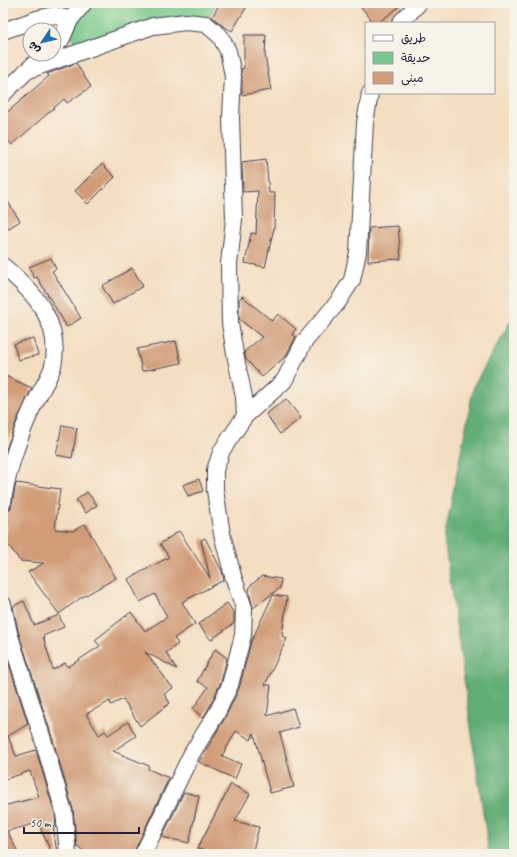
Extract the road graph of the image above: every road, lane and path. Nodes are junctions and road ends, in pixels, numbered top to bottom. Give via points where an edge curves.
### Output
1 (84, 3) edge
2 (419, 3) edge
3 (70, 20) junction
4 (401, 22) edge
5 (3, 31) edge
6 (62, 38) edge
7 (36, 62) edge
8 (26, 71) junction
9 (3, 94) edge
10 (370, 94) edge
11 (3, 266) edge
12 (245, 416) junction
13 (3, 502) edge
14 (3, 604) edge
15 (68, 854) edge
16 (143, 854) edge

1 - 3 street
2 - 4 street
3 - 5 street via 54,14
3 - 6 street
7 - 8 street
8 - 9 street
8 - 12 street via 153,26 186,22 206,24 220,36 228,51 232,76 234,219 230,264 230,323 244,397
10 - 12 street via 365,123 358,252 352,280 338,302 304,342 284,381
11 - 13 street via 23,282 41,305 49,318 55,340 53,367 29,414 12,457
12 - 16 street via 222,450 215,470 215,490 222,534 244,608 243,635 230,685 217,713 192,753
14 - 15 street via 9,634 64,812

